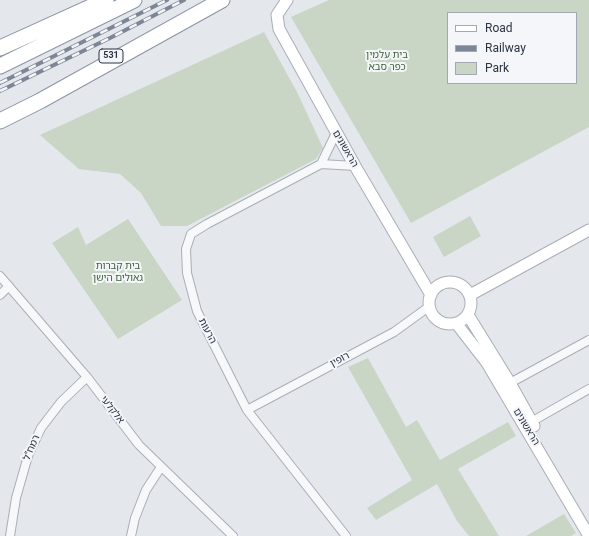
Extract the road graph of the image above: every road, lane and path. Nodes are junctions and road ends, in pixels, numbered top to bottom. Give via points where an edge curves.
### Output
1 (106, 0) edge
2 (134, 0) edge
3 (221, 0) edge
4 (287, 0) edge
5 (0, 48) edge
6 (0, 66) edge
7 (0, 110) edge
8 (0, 121) edge
9 (336, 133) junction
10 (321, 164) junction
11 (355, 166) junction
12 (589, 230) edge
13 (0, 276) edge
14 (9, 286) junction
15 (0, 295) edge
16 (470, 296) junction
17 (431, 300) junction
18 (468, 315) junction
19 (456, 323) junction
20 (589, 340) edge
21 (87, 377) junction
22 (510, 383) junction
23 (589, 389) edge
24 (248, 410) junction
25 (531, 422) junction
26 (161, 467) junction
27 (589, 522) edge
28 (10, 536) edge
29 (131, 536) edge
30 (233, 536) edge
31 (347, 536) edge
32 (589, 536) edge

1 - 5 highway
2 - 6 highway
3 - 7 highway, 531
3 - 8 highway
4 - 9 street, הראשונים via 277,15 279,29
9 - 10 street
9 - 11 street, הראשונים
10 - 11 street
10 - 24 street, הרעות via 191,234 186,249 188,273 197,311
11 - 17 street, הראשונים
12 - 16 street
13 - 14 street, אלקלעי
14 - 15 street
14 - 21 street, אלקלעי
16 - 17 street via 466,290 454,283 441,285
16 - 18 street
17 - 19 street via 432,313 442,322
17 - 24 street, רופין via 394,332
18 - 19 street
18 - 22 street, הראשונים
19 - 32 street, הראשונים via 494,375
20 - 22 street
21 - 26 street, אלקלעי via 139,445
21 - 28 street, רמח"ל via 61,402 41,428 28,456 16,498
22 - 25 street, הראשונים
23 - 25 street
24 - 31 street, הרעות
25 - 27 street, הראשונים
26 - 29 street via 146,490
26 - 30 street, אלקלעי

